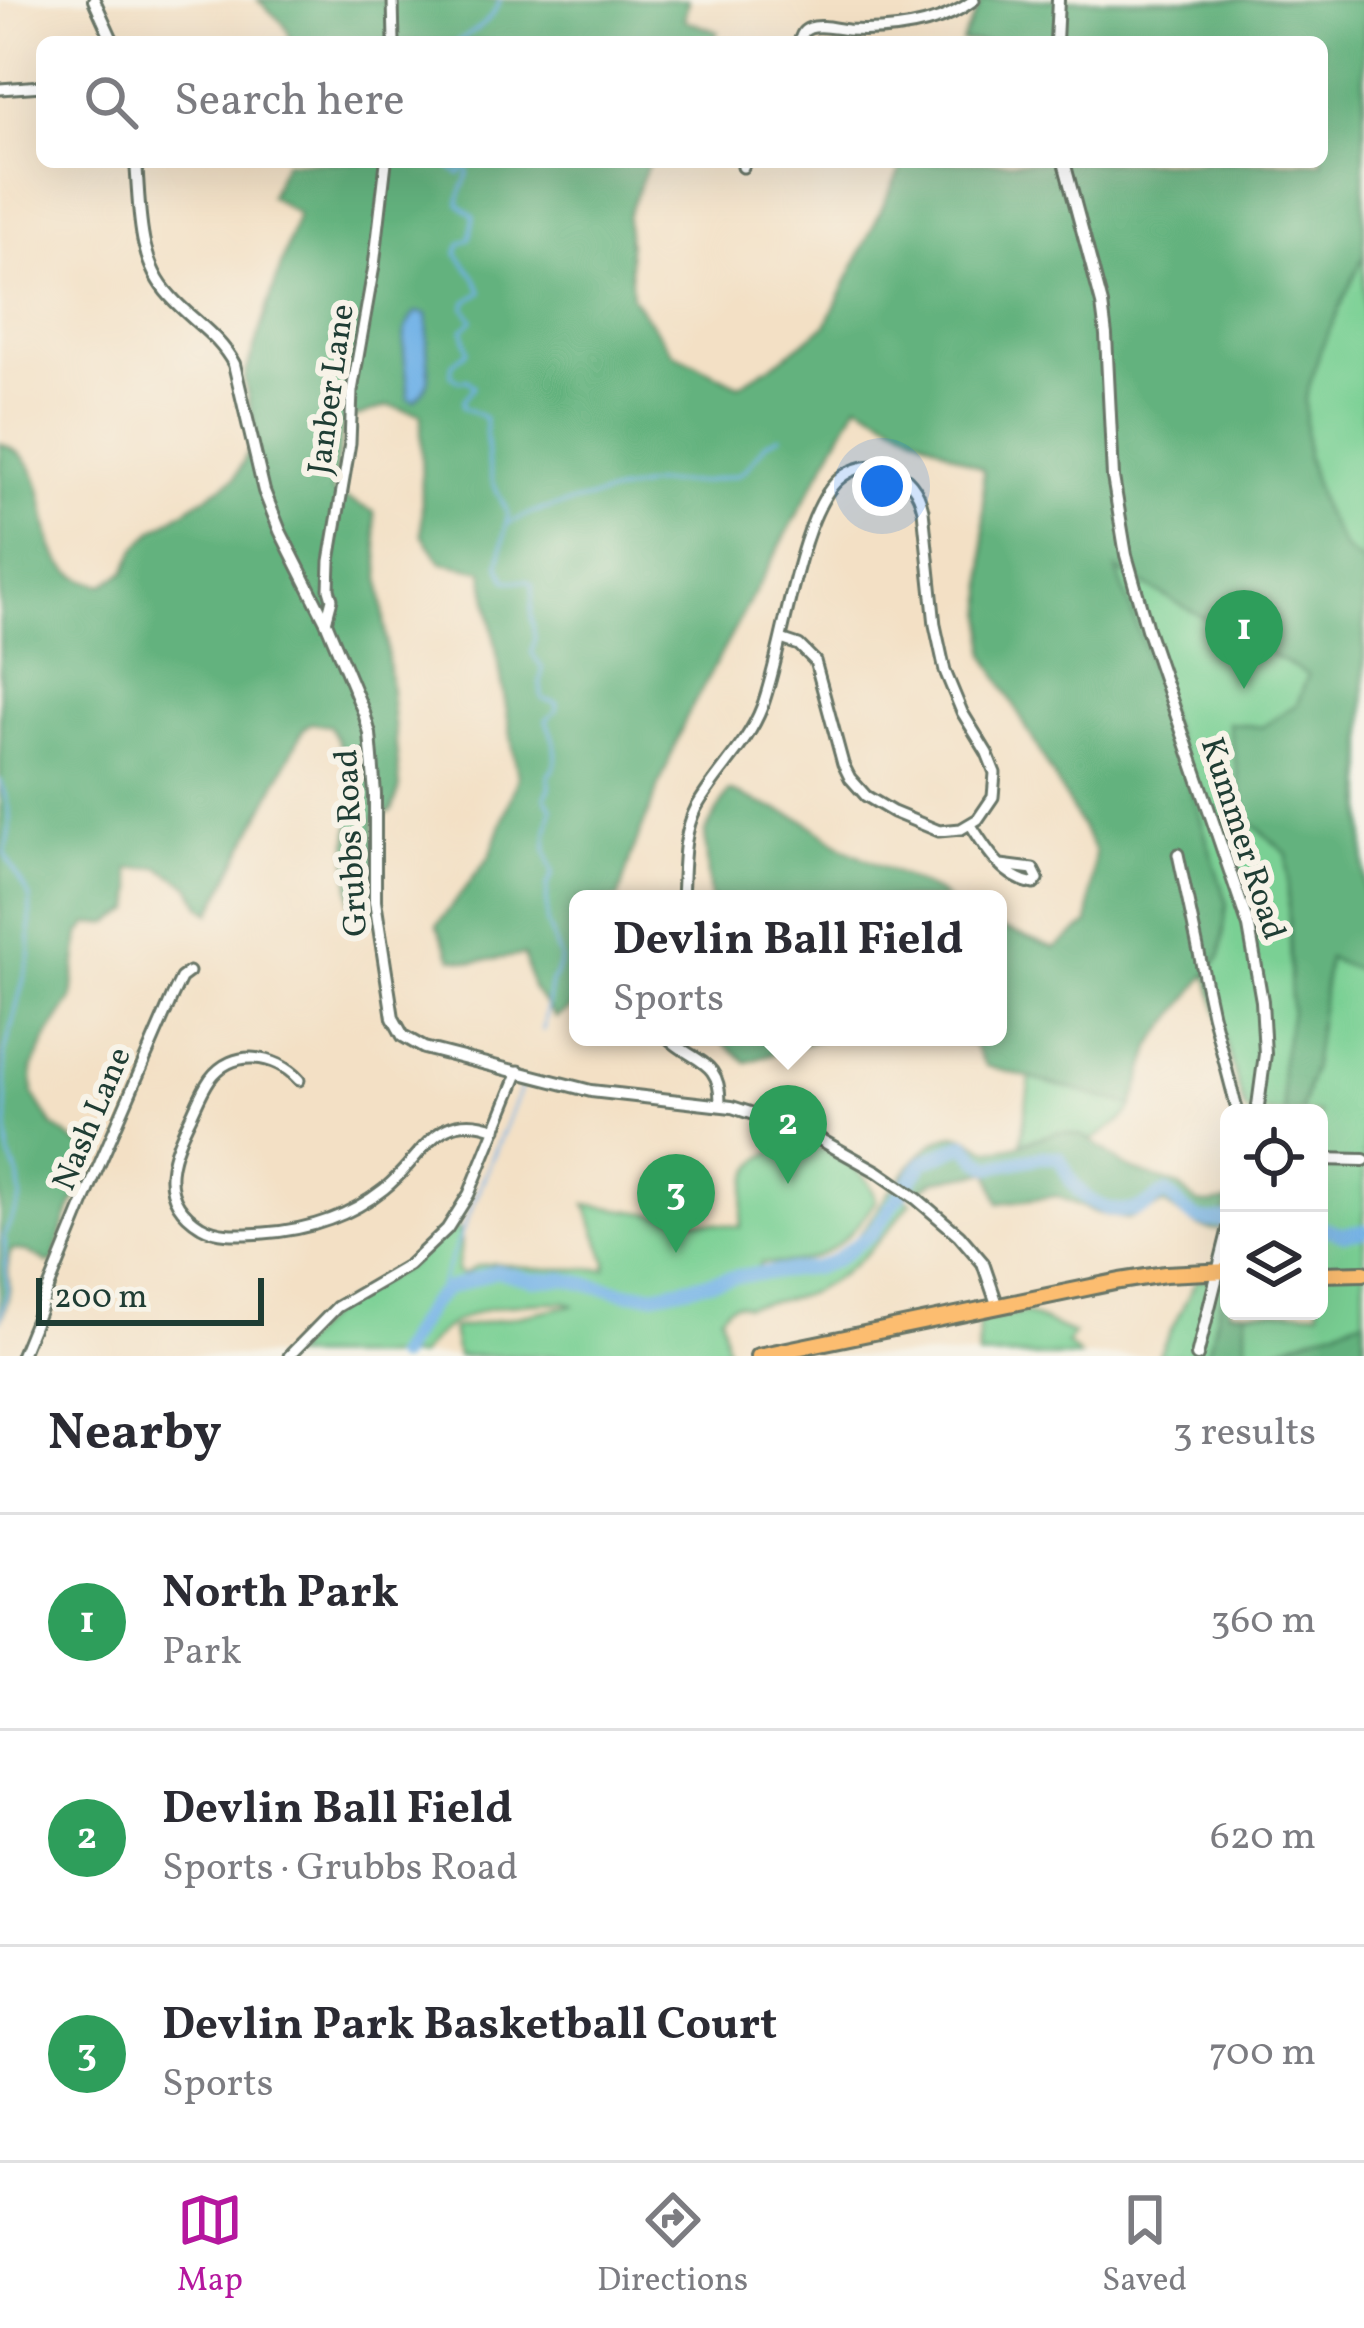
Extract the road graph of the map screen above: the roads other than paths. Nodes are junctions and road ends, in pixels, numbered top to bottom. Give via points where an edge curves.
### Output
1 (94, 0) edge
2 (393, 0) edge
3 (974, 0) edge
4 (1058, 0) edge
5 (110, 36) edge
6 (394, 36) edge
7 (801, 36) edge
8 (1056, 36) edge
9 (36, 86) edge
10 (0, 89) edge
11 (137, 168) edge
12 (385, 168) edge
13 (1066, 168) edge
14 (326, 622) junction
15 (781, 638) junction
16 (971, 825) junction
17 (1178, 854) dead end
18 (1001, 865) dead end
19 (683, 890) edge
20 (189, 972) dead end
21 (680, 1046) edge
22 (519, 1071) junction
23 (298, 1080) dead end
24 (720, 1104) junction
25 (1236, 1104) edge
26 (1258, 1104) edge
27 (496, 1129) junction
28 (1328, 1159) edge
29 (1364, 1160) edge
30 (1220, 1272) edge
31 (1364, 1273) edge
32 (1328, 1274) edge
33 (1220, 1284) edge
34 (998, 1306) junction
35 (20, 1356) edge
36 (289, 1356) edge
37 (758, 1356) edge
38 (1197, 1356) edge

1 - 5 street
2 - 6 street
3 - 7 street via 900,28 812,27
4 - 8 street
9 - 10 street
11 - 14 street, Grubbs Road via 151,269 234,364 259,478
12 - 14 street, Janber Lane
13 - 26 street, Kummer Road via 1102,304 1126,555 1257,961 1265,1054
14 - 22 street, Grubbs Road via 370,734 376,901 395,1025 424,1048
15 - 16 street via 815,661 843,764 866,796 934,830
15 - 16 street via 809,536 835,484 864,467 905,477 923,510 945,670 994,767 993,797
15 - 19 street via 758,716 691,820
16 - 18 street
17 - 25 street
20 - 35 street, Nash Lane
21 - 24 street via 710,1067
22 - 24 street, Grubbs Road via 599,1093
22 - 27 street
23 - 27 street via 254,1058 210,1079 170,1169 178,1203 198,1224 230,1234 321,1223 386,1188 445,1129 472,1122
24 - 34 street, Grubbs Road via 796,1128 913,1197 976,1252
27 - 36 street via 440,1238 337,1307
28 - 29 street
30 - 34 main road via 1147,1276
31 - 32 main road
33 - 38 street
34 - 37 main road

